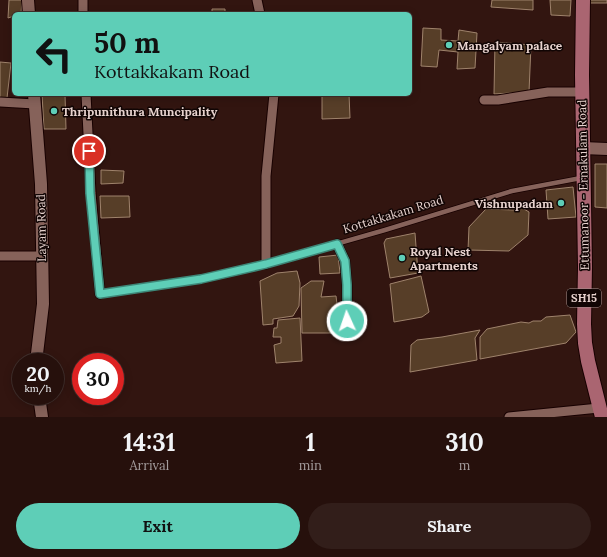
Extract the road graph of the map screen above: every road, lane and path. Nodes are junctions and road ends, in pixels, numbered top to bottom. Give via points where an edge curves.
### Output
1 (28, 0) edge
2 (83, 0) edge
3 (257, 0) edge
4 (583, 0) edge
5 (28, 12) edge
6 (83, 12) edge
7 (260, 12) edge
8 (582, 92) junction
9 (86, 96) edge
10 (274, 96) edge
11 (35, 99) edge
12 (484, 100) dead end
13 (0, 102) edge
14 (583, 148) junction
15 (607, 149) edge
16 (584, 178) junction
17 (337, 244) junction
18 (0, 256) edge
19 (42, 256) junction
20 (266, 264) junction
21 (100, 294) joint
22 (347, 321) dead end
23 (37, 353) edge
24 (40, 405) edge
25 (600, 412) edge
26 (42, 417) edge
27 (509, 417) edge

1 - 5 street
2 - 6 street
3 - 7 street
4 - 8 main road, Ettumanoor - Ernakulam Road / SH15
8 - 12 street via 548,92
8 - 14 main road, Ettumanoor - Ernakulam Road / SH15
9 - 21 street, Kottakkakam Road via 90,193
10 - 20 street via 266,176
11 - 13 street
11 - 19 street, Layam Road via 41,184
14 - 15 street
14 - 16 main road, Ettumanoor - Ernakulam Road / SH15
16 - 17 lane, Kottakkakam Road via 512,191
16 - 25 main road, Ettumanoor - Ernakulam Road / SH15 via 585,337
17 - 20 lane, Kottakkakam Road
17 - 22 street via 345,261
18 - 19 street
19 - 23 street, Layam Road via 43,304
20 - 21 lane, Kottakkakam Road via 201,279
24 - 26 street
25 - 27 street

